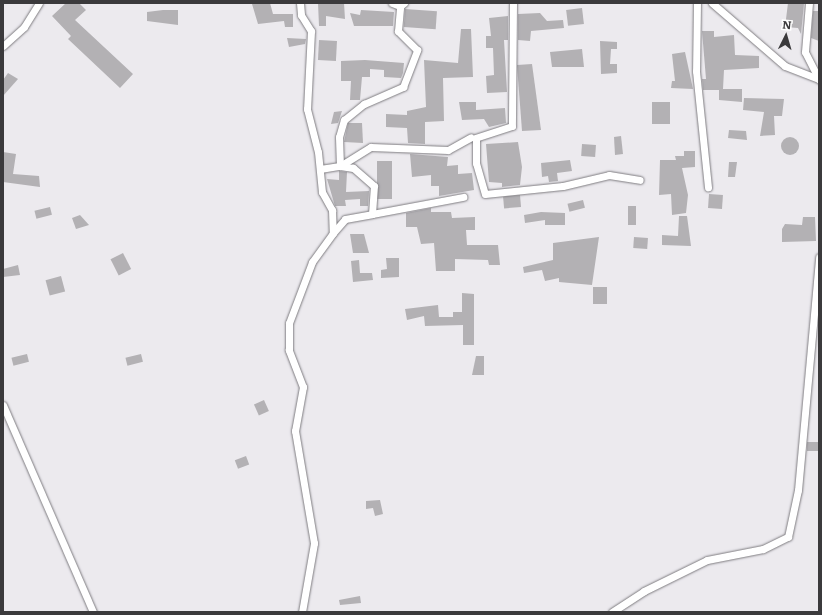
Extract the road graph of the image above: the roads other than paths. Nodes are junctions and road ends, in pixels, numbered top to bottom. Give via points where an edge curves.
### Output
1 (39, 3) edge
2 (300, 3) edge
3 (392, 3) edge
4 (513, 3) edge
5 (697, 3) edge
6 (712, 3) edge
7 (809, 3) edge
8 (402, 5) edge
9 (3, 46) edge
10 (819, 79) edge
11 (471, 137) dead end
12 (340, 166) junction
13 (320, 169) junction
14 (640, 180) dead end
15 (708, 187) dead end
16 (463, 197) dead end
17 (372, 214) junction
18 (333, 233) junction
19 (819, 257) edge
20 (3, 405) edge
21 (93, 612) edge
22 (302, 612) edge
23 (612, 612) edge

1 - 9 street via 24,27
2 - 13 street via 301,15 310,31 307,109
3 - 8 street
4 - 14 street via 512,126 476,138 476,163 484,194 563,186 609,175
5 - 15 street via 696,70
6 - 10 street via 785,66
7 - 10 street via 805,52
8 - 12 street via 398,32 417,50 409,72 403,87 364,104 344,120 339,137
11 - 12 street via 448,150 371,147
12 - 13 street
12 - 17 street via 353,168 374,186
13 - 18 street via 322,192 332,210
16 - 17 street
17 - 18 street via 346,218
18 - 22 street via 312,262 291,314 288,335 289,350 303,387 295,431 314,543
19 - 23 street via 798,490 788,537 763,549 707,560 644,591
20 - 21 street

